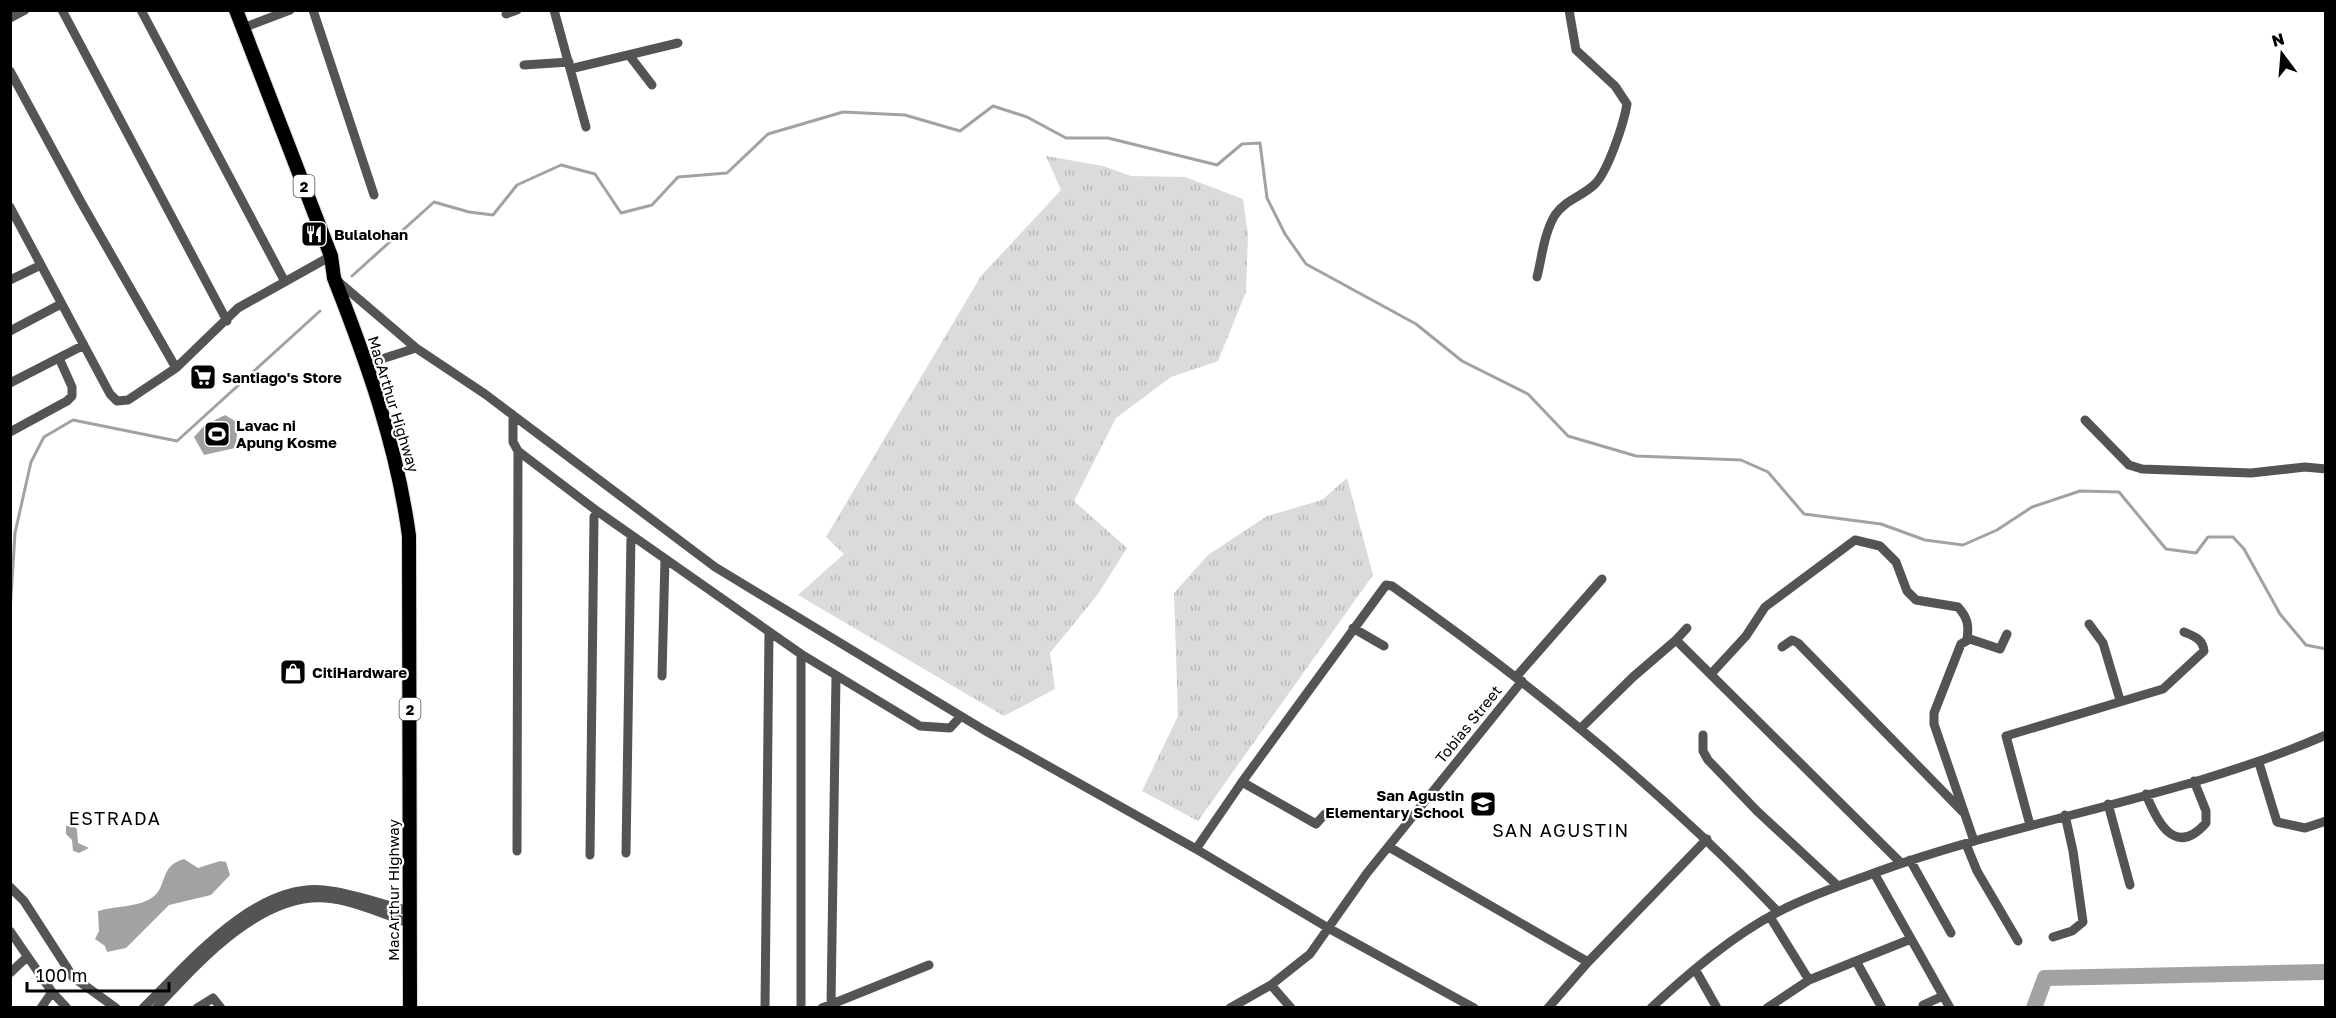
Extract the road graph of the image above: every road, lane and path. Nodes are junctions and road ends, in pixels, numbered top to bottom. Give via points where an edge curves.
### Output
1 (25, 10) edge
2 (62, 10) edge
3 (141, 10) edge
4 (236, 10) edge
5 (290, 10) edge
6 (313, 10) edge
7 (518, 10) edge
8 (554, 10) edge
9 (1569, 10) edge
10 (506, 14) dead end
11 (10, 18) edge
12 (243, 28) junction
13 (678, 43) dead end
14 (629, 55) junction
15 (524, 65) dead end
16 (570, 66) junction
17 (10, 71) edge
18 (652, 85) dead end
19 (586, 127) dead end
20 (374, 195) dead end
21 (10, 207) edge
22 (331, 256) junction
23 (41, 266) junction
24 (1537, 277) dead end
25 (334, 278) junction
26 (10, 280) edge
27 (284, 280) junction
28 (61, 304) junction
29 (227, 321) junction
30 (10, 331) edge
31 (84, 345) junction
32 (416, 348) junction
33 (59, 358) junction
34 (366, 364) junction
35 (176, 368) junction
36 (10, 383) edge
37 (513, 414) junction
38 (2085, 420) dead end
39 (10, 432) edge
40 (518, 451) junction
41 (2325, 469) edge
42 (597, 511) junction
43 (631, 535) junction
44 (665, 559) junction
45 (1602, 579) dead end
46 (2089, 624) dead end
47 (1353, 628) junction
48 (1687, 628) dead end
49 (770, 632) junction
50 (2184, 632) dead end
51 (2007, 634) dead end
52 (1967, 639) junction
53 (1676, 640) junction
54 (1384, 646) dead end
55 (1782, 647) dead end
56 (801, 654) junction
57 (1711, 674) junction
58 (663, 676) dead end
59 (836, 676) junction
60 (1519, 679) junction
61 (2120, 700) junction
62 (961, 716) junction
63 (1580, 729) junction
64 (1703, 735) dead end
65 (2325, 735) edge
66 (2259, 763) junction
67 (2194, 781) junction
68 (1242, 782) junction
69 (2146, 794) junction
70 (2108, 804) junction
71 (1965, 813) junction
72 (1325, 814) dead end
73 (2065, 815) junction
74 (2325, 820) edge
75 (2030, 825) junction
76 (1707, 839) junction
77 (1970, 843) junction
78 (1389, 847) junction
79 (1197, 849) junction
80 (517, 850) dead end
81 (626, 853) dead end
82 (590, 855) dead end
83 (1906, 862) junction
84 (1874, 873) junction
85 (2130, 885) dead end
86 (1838, 886) junction
87 (10, 887) edge
88 (1774, 915) junction
89 (409, 917) junction
90 (235, 926) junction
91 (1330, 929) junction
92 (10, 931) edge
93 (1951, 933) dead end
94 (2053, 937) dead end
95 (1911, 939) junction
96 (2018, 940) dead end
97 (27, 957) junction
98 (1856, 961) junction
99 (1588, 962) junction
100 (929, 965) dead end
101 (1695, 969) junction
102 (10, 973) edge
103 (1809, 980) junction
104 (1270, 985) junction
105 (52, 992) junction
106 (1943, 996) junction
107 (831, 1004) junction
108 (1923, 1005) dead end
109 (40, 1008) edge
110 (67, 1008) edge
111 (116, 1008) edge
112 (143, 1008) edge
113 (156, 1008) edge
114 (197, 1008) edge
115 (221, 1008) edge
116 (410, 1008) edge
117 (765, 1008) edge
118 (801, 1008) edge
119 (822, 1008) edge
120 (1230, 1008) edge
121 (1291, 1008) edge
122 (1474, 1008) edge
123 (1548, 1008) edge
124 (1651, 1008) edge
125 (1717, 1008) edge
126 (1767, 1008) edge
127 (1882, 1008) edge
128 (1950, 1008) edge

1 - 11 street
2 - 29 street
3 - 27 street
4 - 12 highway, MacArthur Highway / 2
5 - 12 street
6 - 20 street
7 - 10 street
8 - 16 street
9 - 24 street via 1576,50 1615,86 1627,104 1596,184 1571,200 1549,227
12 - 22 highway, MacArthur Highway / 2
13 - 14 street
14 - 16 street
14 - 18 street
15 - 16 street
16 - 19 street
17 - 35 street
21 - 23 street
22 - 25 highway, MacArthur Highway / 2
22 - 27 street
23 - 26 street
23 - 28 street
25 - 32 street
25 - 34 highway, MacArthur Highway / 2
27 - 29 street via 238,308
28 - 30 street
28 - 31 street
29 - 35 street
31 - 33 street
31 - 35 street via 117,401 128,400
32 - 34 street
32 - 37 street
33 - 36 street
33 - 39 street via 72,396
34 - 89 highway, MacArthur Highway / 2 via 402,483 409,536
37 - 40 street via 513,442
37 - 62 street via 715,567
38 - 41 street via 2129,465 2142,469 2252,473 2305,467
40 - 42 street
40 - 80 street
42 - 43 street
42 - 82 street
43 - 44 street
43 - 81 street
44 - 49 street
44 - 58 street
45 - 60 street, Tobias Street
46 - 61 street via 2103,643
47 - 54 street
47 - 60 street via 1382,589 1392,586
47 - 68 street
48 - 53 street
49 - 56 street
49 - 117 street
50 - 61 street via 2203,643 2200,656 2163,689
51 - 52 street via 2000,649
52 - 57 street via 1969,627 1958,607 1916,600 1907,591 1902,571 1880,546 1855,540 1765,607 1740,643
52 - 71 street via 1961,644 1933,718
53 - 57 street
53 - 63 street
55 - 71 street via 1792,640 1798,643
56 - 59 street
56 - 118 street
57 - 83 street
59 - 62 street via 920,726 950,728
59 - 107 street
60 - 63 street
60 - 78 street, Tobias Street
61 - 75 street via 2006,736
62 - 79 street
63 - 76 street
64 - 86 street via 1703,751 1718,771
65 - 66 street
66 - 67 street
66 - 74 street via 2277,822 2305,828
67 - 69 street
67 - 69 street via 2206,823 2200,830 2182,837 2172,836 2161,827
68 - 72 street via 1316,824
68 - 79 street
69 - 70 street
70 - 73 street
70 - 85 street
71 - 77 street
73 - 75 street
73 - 94 street via 2083,922 2072,931
75 - 77 street
76 - 88 street
76 - 99 street
77 - 83 street
77 - 96 street via 1977,871
78 - 91 street, Tobias Street via 1351,894
78 - 99 street
79 - 91 street
83 - 84 street
83 - 93 street
84 - 86 street
84 - 95 street
86 - 88 street
87 - 111 street via 24,901 73,976
88 - 101 street
88 - 103 street
89 - 90 street via 348,899 326,898 293,902
89 - 116 highway, MacArthur Highway / 2
90 - 112 street
90 - 113 street
91 - 104 street, Tobias Street via 1310,954
91 - 122 street
92 - 97 street
95 - 98 street
95 - 106 street
97 - 102 street
97 - 105 street
98 - 103 street
98 - 127 street
99 - 123 street
100 - 107 street
101 - 124 street
101 - 125 street
103 - 126 street
104 - 120 street, Tobias Street
104 - 121 street
105 - 109 street
105 - 110 street
106 - 108 street
106 - 128 street
107 - 119 street
114 - 115 street via 213,998

